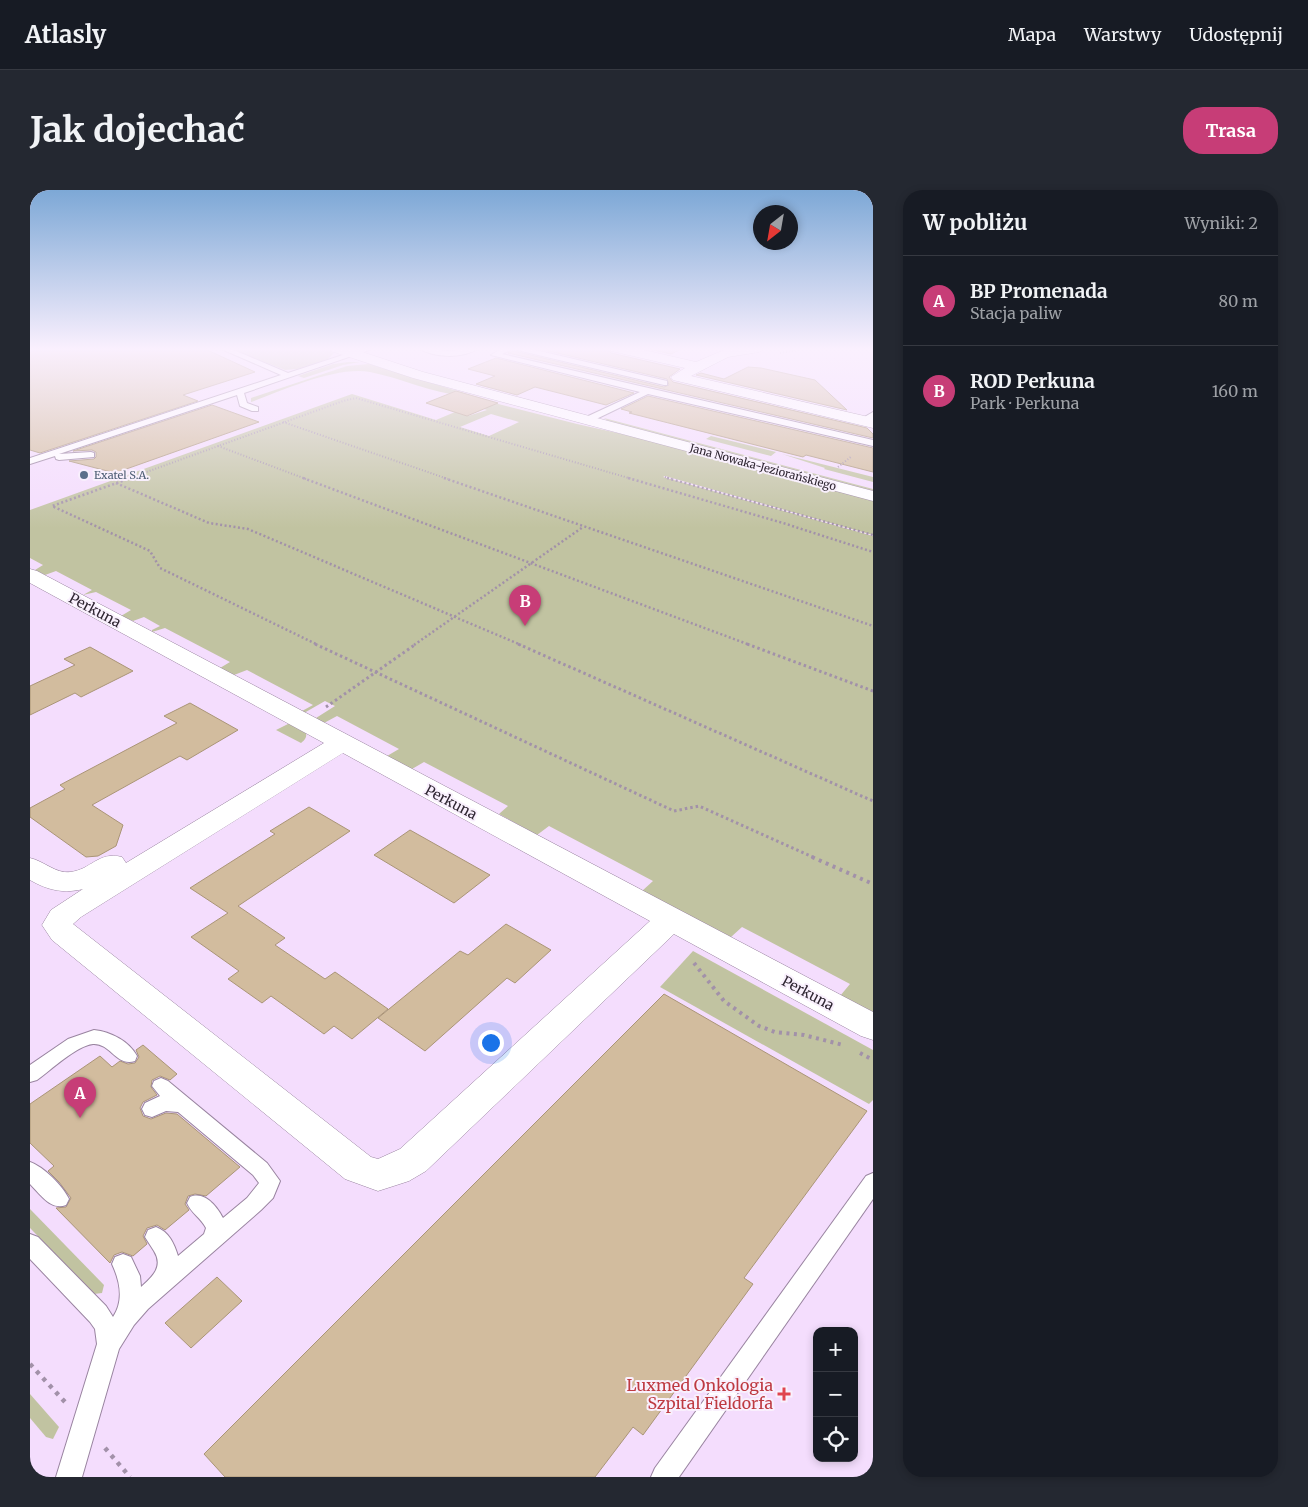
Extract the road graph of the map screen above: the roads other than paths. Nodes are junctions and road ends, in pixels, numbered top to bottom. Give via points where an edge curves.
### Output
1 (189, 408) edge
2 (542, 408) edge
3 (612, 408) edge
4 (725, 408) edge
5 (817, 408) edge
6 (587, 420) junction
7 (870, 420) edge
8 (873, 443) edge
9 (91, 455) dead end
10 (34, 460) edge
11 (873, 496) edge
12 (31, 577) edge
13 (335, 739) junction
14 (30, 868) edge
15 (671, 919) junction
16 (873, 1027) edge
17 (128, 1056) dead end
18 (30, 1075) edge
19 (161, 1086) dead end
20 (183, 1104) junction
21 (152, 1109) dead end
22 (873, 1182) edge
23 (197, 1203) dead end
24 (156, 1237) dead end
25 (212, 1240) junction
26 (30, 1244) edge
27 (123, 1264) dead end
28 (162, 1283) junction
29 (126, 1317) junction
30 (109, 1344) junction
31 (68, 1477) edge
32 (664, 1477) edge

1 - 10 lane
2 - 6 street, Jana Nowaka-Jeziorańskiego
3 - 6 lane
4 - 8 lane
5 - 7 street
6 - 11 street, Jana Nowaka-Jeziorańskiego
9 - 10 lane
12 - 13 street, Perkuna
13 - 14 street via 85,880 59,882
13 - 15 street, Perkuna
13 - 15 street via 70,910 57,925 63,934 358,1168 378,1175 413,1160
15 - 16 street, Perkuna
17 - 18 lane via 103,1038 88,1038
19 - 20 lane
20 - 21 lane via 164,1103
20 - 25 lane via 270,1181 266,1192
22 - 32 lane
23 - 25 lane via 211,1216 217,1228
24 - 28 lane via 164,1244 168,1256 169,1268
25 - 28 lane
26 - 30 lane via 98,1314 106,1326
27 - 29 lane via 131,1284
28 - 29 lane
29 - 30 lane
30 - 31 lane

